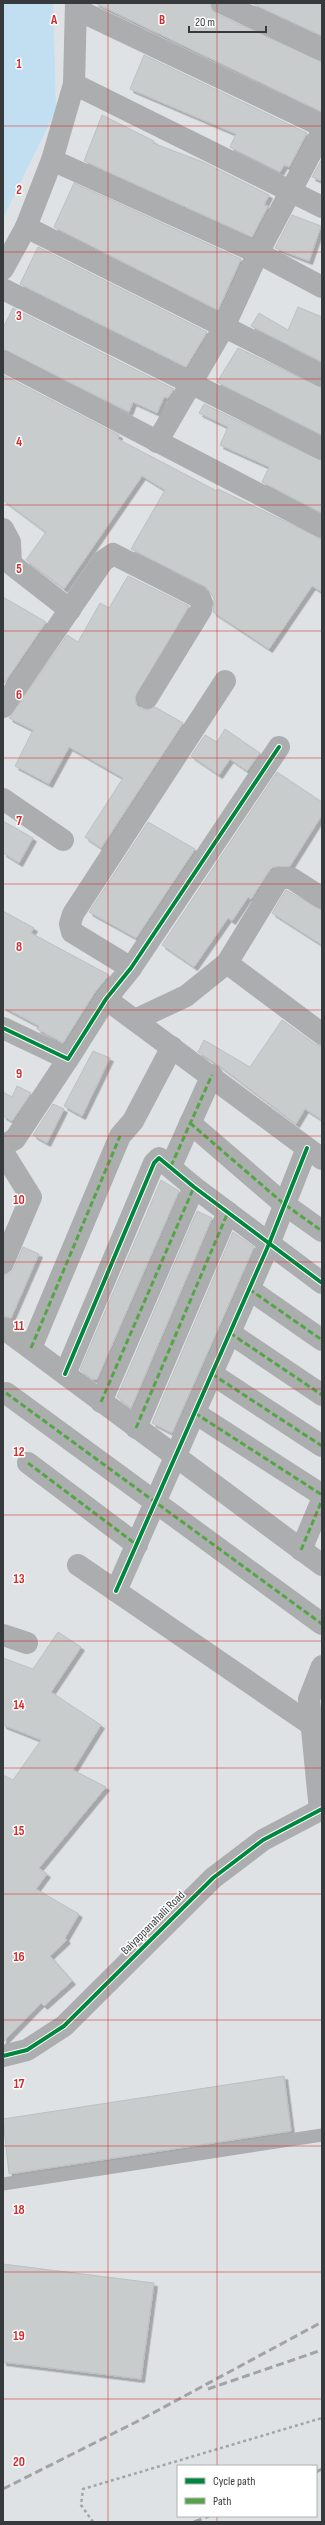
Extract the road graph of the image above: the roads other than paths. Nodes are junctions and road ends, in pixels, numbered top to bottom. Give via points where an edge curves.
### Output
1 (222, 3) edge
2 (76, 6) edge
3 (322, 50) edge
4 (74, 84) junction
5 (322, 126) edge
6 (322, 132) edge
7 (52, 160) junction
8 (291, 191) junction
9 (322, 207) edge
10 (26, 227) junction
11 (258, 253) junction
12 (3, 269) edge
13 (322, 287) edge
14 (3, 290) edge
15 (224, 327) junction
16 (3, 361) edge
17 (322, 376) edge
18 (192, 384) junction
19 (157, 442) junction
20 (322, 449) edge
21 (322, 527) edge
22 (3, 529) edge
23 (70, 610) junction
24 (11, 679) edge
25 (226, 681) dead end
26 (147, 698) dead end
27 (3, 707) edge
28 (279, 747) dead end
29 (3, 799) edge
30 (63, 840) dead end
31 (322, 898) edge
32 (227, 964) junction
33 (131, 968) junction
34 (106, 999) junction
35 (134, 1020) junction
36 (3, 1028) edge
37 (322, 1034) edge
38 (172, 1047) junction
39 (68, 1060) junction
40 (212, 1075) junction
41 (190, 1123) junction
42 (3, 1146) edge
43 (3, 1152) edge
44 (314, 1153) edge
45 (171, 1166) junction
46 (194, 1187) junction
47 (284, 1204) junction
48 (228, 1212) junction
49 (322, 1231) edge
50 (269, 1244) junction
51 (3, 1262) edge
52 (322, 1284) edge
53 (249, 1289) junction
54 (3, 1328) edge
55 (230, 1333) junction
56 (322, 1340) edge
57 (32, 1348) junction
58 (65, 1374) junction
59 (212, 1374) junction
60 (6, 1393) dead end
61 (322, 1394) edge
62 (101, 1402) junction
63 (195, 1413) junction
64 (136, 1428) junction
65 (322, 1446) edge
66 (176, 1457) junction
67 (28, 1463) dead end
68 (322, 1494) edge
69 (322, 1500) edge
70 (156, 1502) junction
71 (137, 1545) junction
72 (301, 1550) junction
73 (78, 1565) dead end
74 (322, 1565) edge
75 (116, 1592) junction
76 (322, 1624) edge
77 (3, 1635) edge
78 (27, 1643) dead end
79 (322, 1666) edge
80 (313, 1726) junction
81 (321, 1810) edge
82 (3, 2056) edge
83 (322, 2135) edge
84 (3, 2184) edge

1 - 3 street
2 - 4 street
2 - 5 street
4 - 7 street
4 - 8 street
6 - 8 street
7 - 10 street
7 - 11 street
8 - 9 street
8 - 11 street
10 - 12 street
10 - 15 street
11 - 13 street
11 - 15 street
14 - 18 street
15 - 17 street
15 - 18 street
16 - 19 street
18 - 19 street
18 - 20 street
19 - 21 street
22 - 23 street via 10,542 11,564
23 - 24 street
23 - 26 street via 103,561 113,554 200,598 201,610
24 - 27 street
25 - 33 street via 73,914 70,924 72,932
28 - 33 street
29 - 30 street
31 - 32 street via 291,878 279,878
32 - 35 street via 186,996
32 - 37 street
33 - 34 street
34 - 35 street
34 - 39 street
35 - 38 street
36 - 39 street
38 - 40 street
38 - 57 street via 133,1121 120,1136
39 - 42 street via 15,1139
40 - 41 street
40 - 44 street
41 - 45 street
41 - 47 street
43 - 51 street via 31,1197
44 - 47 street
45 - 46 street
45 - 58 street via 159,1158 154,1163
46 - 48 street
46 - 62 street
47 - 49 street
47 - 50 street
48 - 50 street
48 - 64 street
50 - 52 street
50 - 53 street
53 - 55 street
53 - 56 street
54 - 57 street
55 - 59 street
55 - 61 street
57 - 58 street
58 - 62 street
59 - 63 street
59 - 65 street
60 - 70 street
62 - 64 street
63 - 66 street
63 - 68 street
64 - 66 street
66 - 70 street
66 - 72 street
67 - 71 street
69 - 72 street
70 - 71 street
70 - 76 street
71 - 75 street
72 - 74 street
73 - 75 street
75 - 80 street
77 - 78 street
79 - 80 street via 309,1699
80 - 81 street
81 - 82 street, Baiyappanahalli Road via 263,1840 213,1878 64,2026 26,2050
83 - 84 lane

